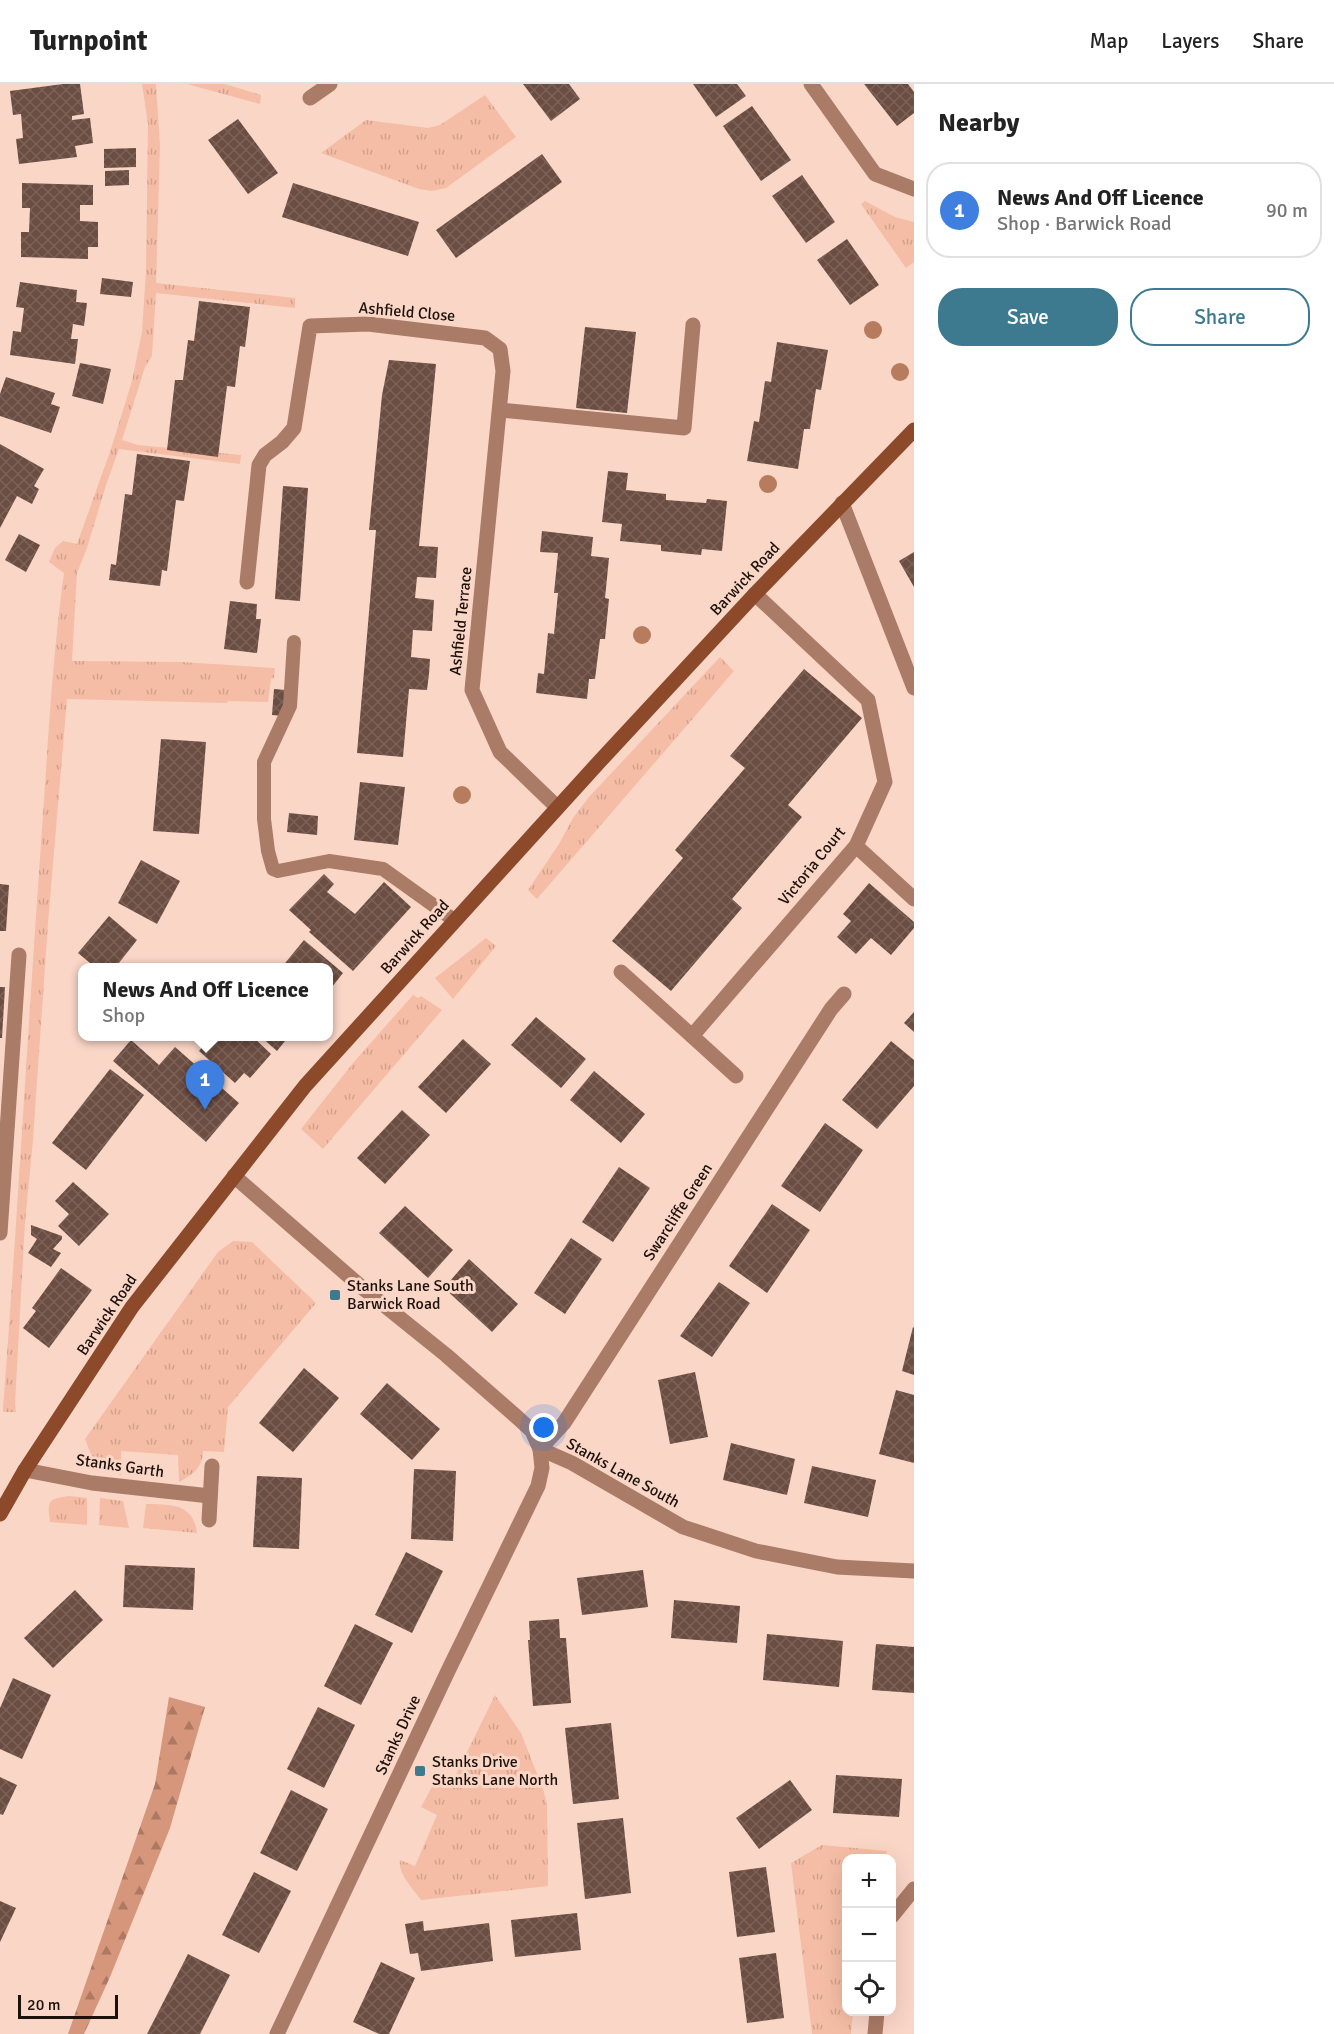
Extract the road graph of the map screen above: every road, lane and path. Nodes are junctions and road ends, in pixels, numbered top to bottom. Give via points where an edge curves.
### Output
1 (330, 84) edge
2 (811, 84) edge
3 (310, 98) dead end
4 (914, 189) edge
5 (693, 325) dead end
6 (485, 338) joint
7 (500, 410) junction
8 (914, 430) edge
9 (842, 503) junction
10 (247, 582) dead end
11 (755, 594) junction
12 (294, 642) dead end
13 (914, 688) edge
14 (557, 807) junction
15 (856, 846) junction
16 (914, 899) edge
17 (454, 920) junction
18 (20, 956) dead end
19 (621, 972) dead end
20 (844, 994) dead end
21 (692, 1036) junction
22 (736, 1076) dead end
23 (234, 1176) junction
24 (0, 1233) edge
25 (540, 1449) junction
26 (212, 1466) dead end
27 (25, 1470) junction
28 (210, 1496) junction
29 (2, 1506) edge
30 (209, 1520) dead end
31 (914, 1570) edge
32 (914, 1889) edge
33 (896, 1910) edge
34 (877, 2016) edge
35 (277, 2034) edge
36 (876, 2034) edge

1 - 3 street
2 - 4 street via 875,174
5 - 7 street via 684,428
6 - 7 street, Ashfield Terrace via 500,349
6 - 10 street, Ashfield Close via 368,324 310,326 294,428 259,465 246,551
7 - 14 street, Ashfield Terrace via 472,690 500,752
8 - 9 street, Barwick Road
9 - 11 street, Barwick Road
9 - 13 street
11 - 14 street, Barwick Road
11 - 15 street, Victoria Court via 868,700 885,782
12 - 17 lane via 290,706 264,762 264,819 273,869 329,861 383,869
14 - 17 street, Barwick Road
15 - 16 street
15 - 21 street, Victoria Court
17 - 23 street, Barwick Road via 305,1086
18 - 24 street
19 - 21 street
20 - 25 street, Swarcliffe Green via 824,1019 564,1423
21 - 22 street
23 - 25 street, Stanks Lane South via 518,1418 532,1431
23 - 27 street, Barwick Road via 132,1307
25 - 31 street, Stanks Lane South via 572,1463 682,1527 756,1551 837,1567
25 - 35 street, Stanks Drive via 542,1468 538,1486
26 - 28 street
27 - 28 street, Stanks Garth via 92,1483
27 - 29 street, Barwick Road
28 - 30 street
32 - 33 street
34 - 36 street

